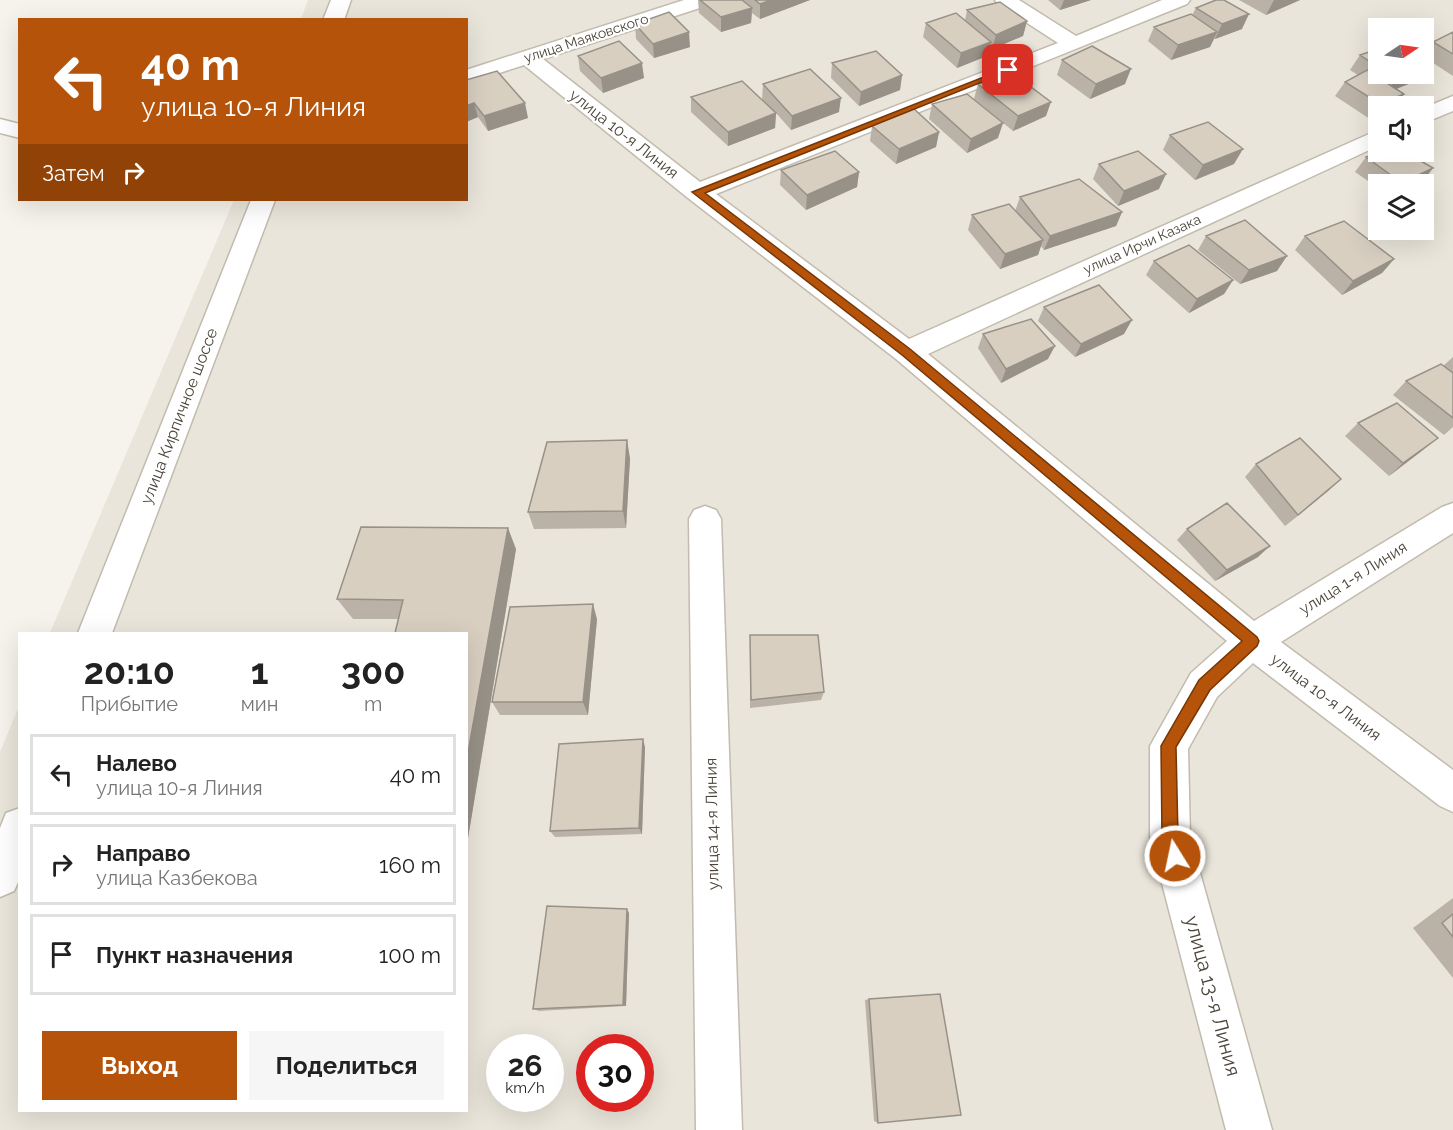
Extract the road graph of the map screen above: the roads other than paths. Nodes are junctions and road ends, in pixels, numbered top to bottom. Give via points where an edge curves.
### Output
1 (341, 0) edge
2 (705, 0) edge
3 (1005, 0) edge
4 (1180, 0) edge
5 (334, 18) edge
6 (1074, 44) junction
7 (526, 57) junction
8 (468, 75) edge
9 (1453, 103) edge
10 (1434, 112) edge
11 (0, 126) edge
12 (18, 130) edge
13 (1368, 142) edge
14 (697, 192) junction
15 (262, 201) edge
16 (906, 352) junction
17 (1453, 516) edge
18 (705, 519) dead end
19 (95, 632) edge
20 (1252, 641) junction
21 (1453, 793) edge
22 (18, 832) edge
23 (0, 877) edge
24 (719, 1130) edge
25 (1249, 1130) edge

1 - 5 street
2 - 7 street, улица Маяковского
3 - 6 street
4 - 6 street
6 - 14 street
7 - 8 street, улица Маяковского
7 - 14 street, улица 10-я Линия
9 - 10 street
11 - 12 street
13 - 16 street, улица Ирчи Казака
14 - 16 street, улица 10-я Линия
15 - 19 street, улица Кирпичное шоссе
16 - 20 street, улица 10-я Линия
17 - 20 street, улица 1-я Линия
18 - 24 street, улица 14-я Линия
20 - 21 street, улица 10-я Линия
20 - 25 street, улица 13-я Линия via 1204,685 1168,746 1170,837
22 - 23 street

